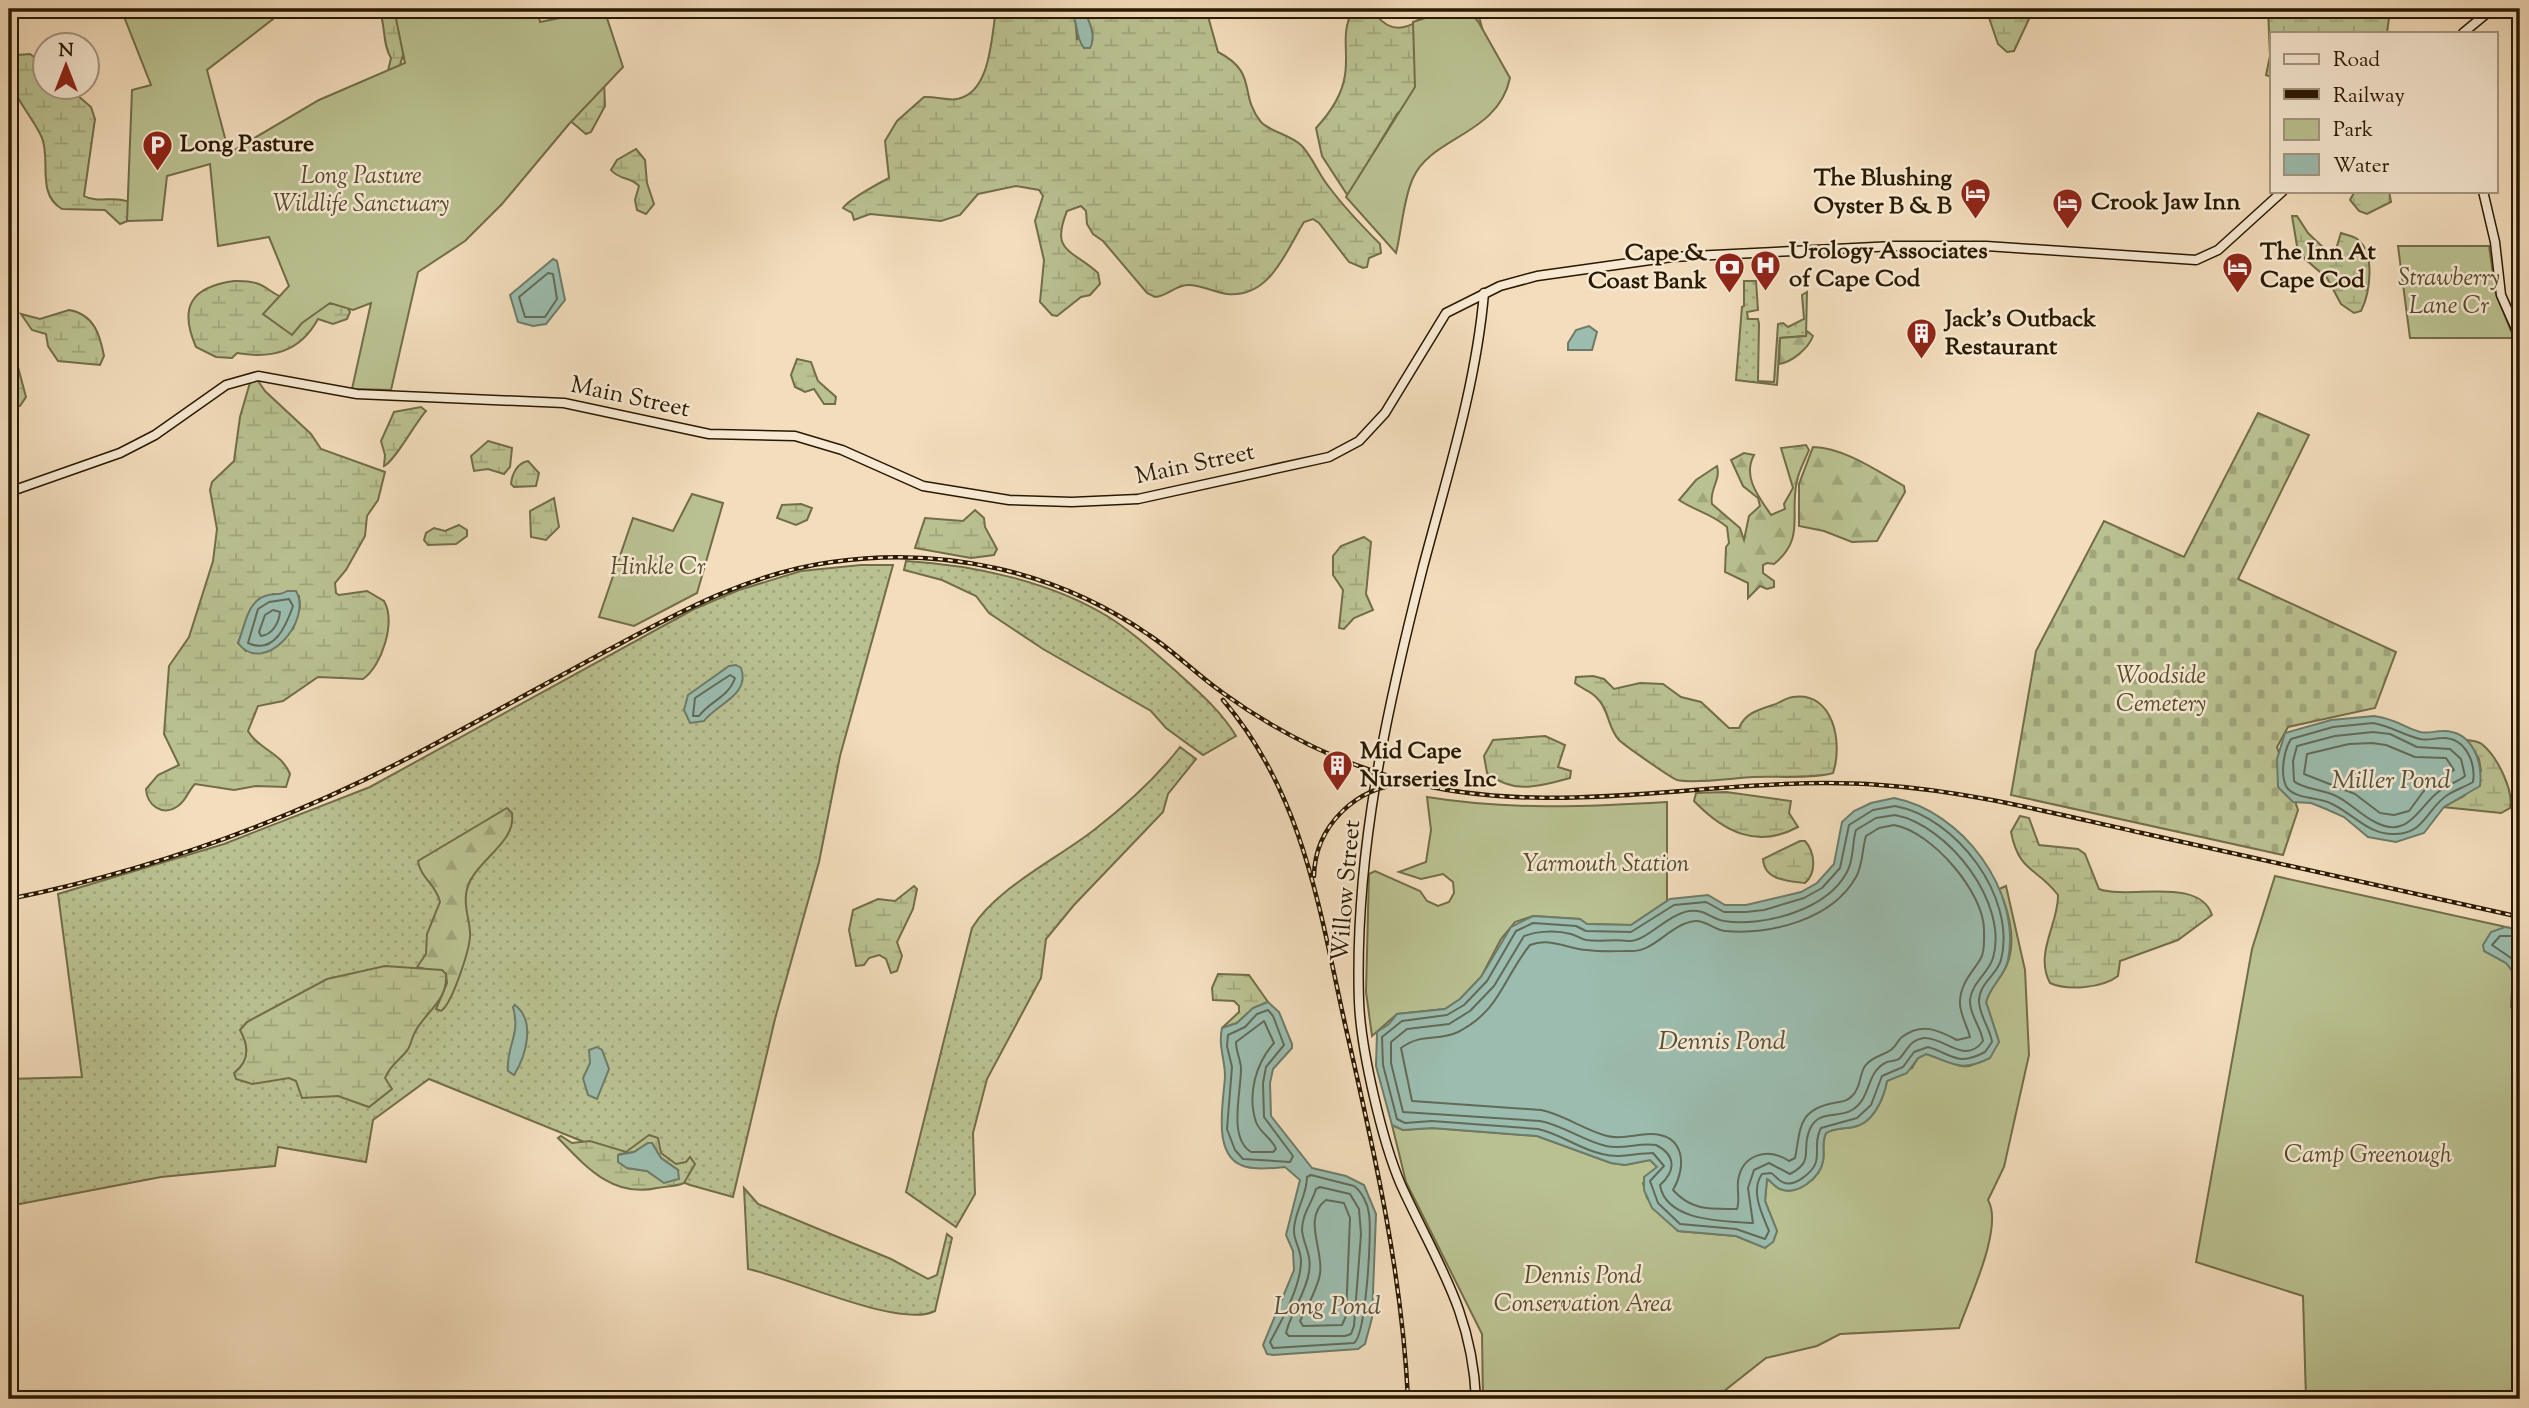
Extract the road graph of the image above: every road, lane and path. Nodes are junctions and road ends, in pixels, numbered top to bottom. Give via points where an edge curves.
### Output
1 (2492, 9) edge
2 (2464, 32) edge
3 (2282, 192) edge
4 (2483, 192) edge
5 (1484, 293) junction
6 (2520, 338) edge
7 (9, 492) edge
8 (1476, 1399) edge

1 - 2 main road
3 - 5 main road, Main Street via 2218,250 2196,260 1978,246 1793,249 1634,260 1537,276
4 - 6 main road via 2501,295
5 - 7 main road, Main Street via 1443,317 1393,403 1347,450 1138,499 1041,502 968,495 917,484 842,450 795,436 709,434 573,404 357,394 258,376 226,385 155,435 120,453
5 - 8 main road, Willow Street via 1470,386 1391,702 1363,873 1359,977 1362,1032 1390,1155 1460,1308 1472,1353

